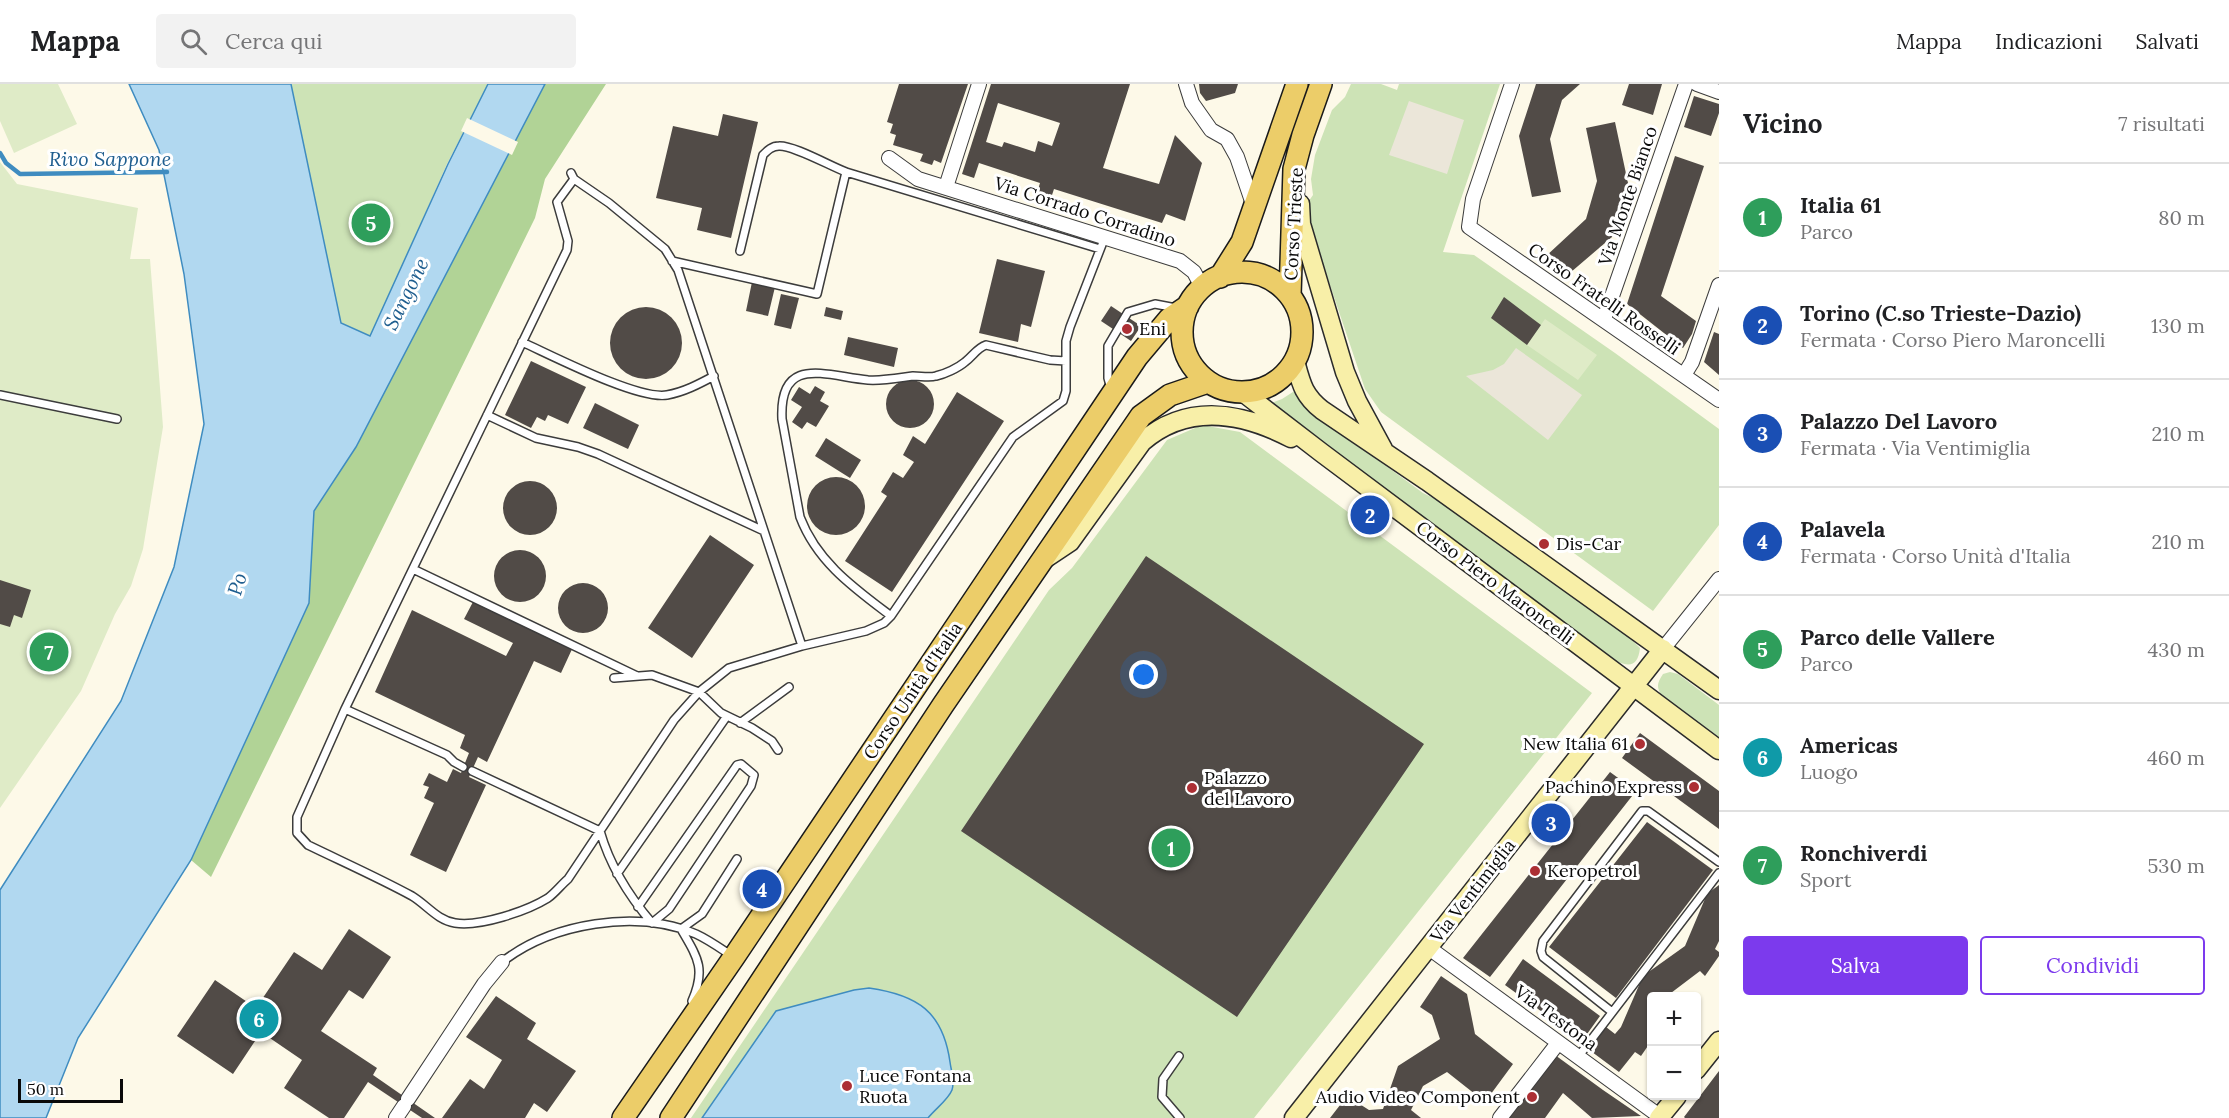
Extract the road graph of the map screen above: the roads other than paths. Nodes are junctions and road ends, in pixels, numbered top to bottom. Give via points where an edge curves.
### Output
1 (979, 84) edge
2 (1186, 84) edge
3 (1297, 84) edge
4 (1321, 84) edge
5 (1512, 84) edge
6 (1686, 84) edge
7 (1697, 84) edge
8 (1719, 92) edge
9 (889, 158) dead end
10 (1294, 169) junction
11 (846, 172) junction
12 (946, 188) junction
13 (1254, 207) junction
14 (1103, 243) junction
15 (740, 251) dead end
16 (672, 261) junction
17 (1211, 282) junction
18 (1719, 287) edge
19 (1290, 296) junction
20 (1185, 308) junction
21 (1604, 319) junction
22 (522, 342) junction
23 (1066, 361) junction
24 (1295, 361) junction
25 (1683, 375) junction
26 (714, 376) junction
27 (1208, 382) junction
28 (1244, 393) junction
29 (1112, 394) junction
30 (0, 395) edge
31 (1719, 400) edge
32 (487, 415) junction
33 (117, 419) dead end
34 (1322, 453) junction
35 (1386, 453) junction
36 (764, 531) junction
37 (1041, 561) junction
38 (412, 568) junction
39 (1719, 579) edge
40 (891, 616) junction
41 (802, 646) junction
42 (1663, 649) junction
43 (637, 676) junction
44 (614, 678) dead end
45 (789, 687) dead end
46 (1634, 687) junction
47 (1719, 690) edge
48 (699, 692) junction
49 (345, 709) junction
50 (727, 716) junction
51 (740, 723) junction
52 (778, 750) dead end
53 (1719, 750) edge
54 (464, 767) dead end
55 (472, 771) dead end
56 (600, 831) junction
57 (737, 859) dead end
58 (1719, 862) edge
59 (1719, 873) edge
60 (617, 874) junction
61 (638, 907) junction
62 (652, 923) junction
63 (681, 929) junction
64 (1429, 948) junction
65 (734, 957) junction
66 (502, 962) joint
67 (1612, 1012) junction
68 (683, 1030) junction
69 (1719, 1041) edge
70 (1558, 1043) junction
71 (1179, 1056) dead end
72 (1578, 1057) junction
73 (1701, 1064) edge
74 (646, 1083) junction
75 (1673, 1100) edge
76 (403, 1108) edge
77 (623, 1118) edge
78 (628, 1118) edge
79 (671, 1118) edge
80 (1180, 1118) edge
81 (1294, 1118) edge
82 (1500, 1118) edge
83 (1660, 1118) edge

1 - 12 street
2 - 13 street via 1192,103 1232,148
3 - 13 main road, Corso Trieste
4 - 10 main road, Corso Trieste
5 - 21 street, Corso Fratelli Rosselli via 1473,200 1469,227
6 - 21 street, Via Monte Bianco
7 - 8 street
9 - 12 street, Via Corrado Corradino via 918,179
10 - 19 main road, Corso Trieste
10 - 35 main road via 1301,224 1345,372
11 - 14 lane
11 - 15 lane via 793,148 770,148 763,155
11 - 16 lane via 817,294
12 - 14 street, Via Corrado Corradino
13 - 17 main road, Corso Trieste via 1242,242
14 - 17 street, Via Corrado Corradino via 1180,261
14 - 23 lane via 1070,327
16 - 22 lane via 664,249 572,176 557,202 567,250
16 - 26 lane
17 - 19 main road via 1233,273 1258,275 1281,286
17 - 20 main road
18 - 25 street via 1692,362
19 - 24 main road via 1300,315 1302,330
20 - 27 main road via 1185,350 1197,372
20 - 29 main road, Corso Unità d'Italia via 1170,319 1137,357
20 - 29 lane via 1155,304 1128,312 1108,346
21 - 25 street, Corso Fratelli Rosselli
22 - 26 lane via 650,396 686,390
22 - 32 lane
23 - 40 lane via 1063,401 1013,437
23 - 40 lane via 986,345 963,364 936,376 868,380 807,372 792,379 784,392 782,418 805,531 830,567
24 - 28 main road via 1282,378 1265,388
24 - 35 main road via 1310,400
25 - 31 street, Corso Fratelli Rosselli
26 - 36 lane
27 - 28 main road via 1227,391
27 - 37 main road, Corso Unità d'Italia via 1170,395 1141,416
28 - 34 main road, Corso Piero Maroncelli
29 - 65 main road, Corso Unità d'Italia
30 - 33 lane
32 - 36 lane via 536,438 598,454
32 - 38 lane
34 - 37 main road via 1279,431 1246,421 1210,415 1183,418 1158,428 1142,442 1070,542
34 - 46 main road, Corso Piero Maroncelli
35 - 42 main road
36 - 41 lane
37 - 79 main road, Corso Unità d'Italia
38 - 43 lane
38 - 49 lane
39 - 42 street, Via Ventimiglia
40 - 41 lane via 866,631
41 - 48 lane via 729,668
42 - 46 main road, Via Ventimiglia
42 - 47 main road
43 - 44 lane
43 - 48 lane via 652,675
45 - 51 lane
46 - 53 main road, Corso Piero Maroncelli
46 - 64 main road, Via Ventimiglia
48 - 50 lane
48 - 56 lane via 674,720
49 - 54 lane via 447,755
49 - 56 lane via 297,817 297,834 308,845 415,897 440,918 470,924 520,910 548,897 568,879
50 - 51 lane
50 - 60 lane
51 - 52 lane via 772,741
55 - 56 lane
56 - 60 lane
57 - 63 lane via 702,914
58 - 67 lane via 1648,811 1642,811 1543,941 1543,957
59 - 67 lane
60 - 61 lane
61 - 62 lane
61 - 62 lane via 741,764 754,775 751,786 669,909
62 - 63 lane
62 - 66 lane via 612,923 549,935 523,946
63 - 65 lane
63 - 68 lane via 693,948 700,974
64 - 70 street, Via Testona
64 - 81 main road, Via Ventimiglia
65 - 68 main road, Corso Unità d'Italia
66 - 76 street
67 - 72 lane
68 - 74 main road, Corso Unità d'Italia
69 - 73 main road
70 - 72 street, Via Testona
70 - 82 street
71 - 80 lane via 1163,1079 1162,1097
72 - 83 street, Via Testona
74 - 77 main road, Corso Unità d'Italia
74 - 78 main road, Corso Unità d'Italia
75 - 83 main road

